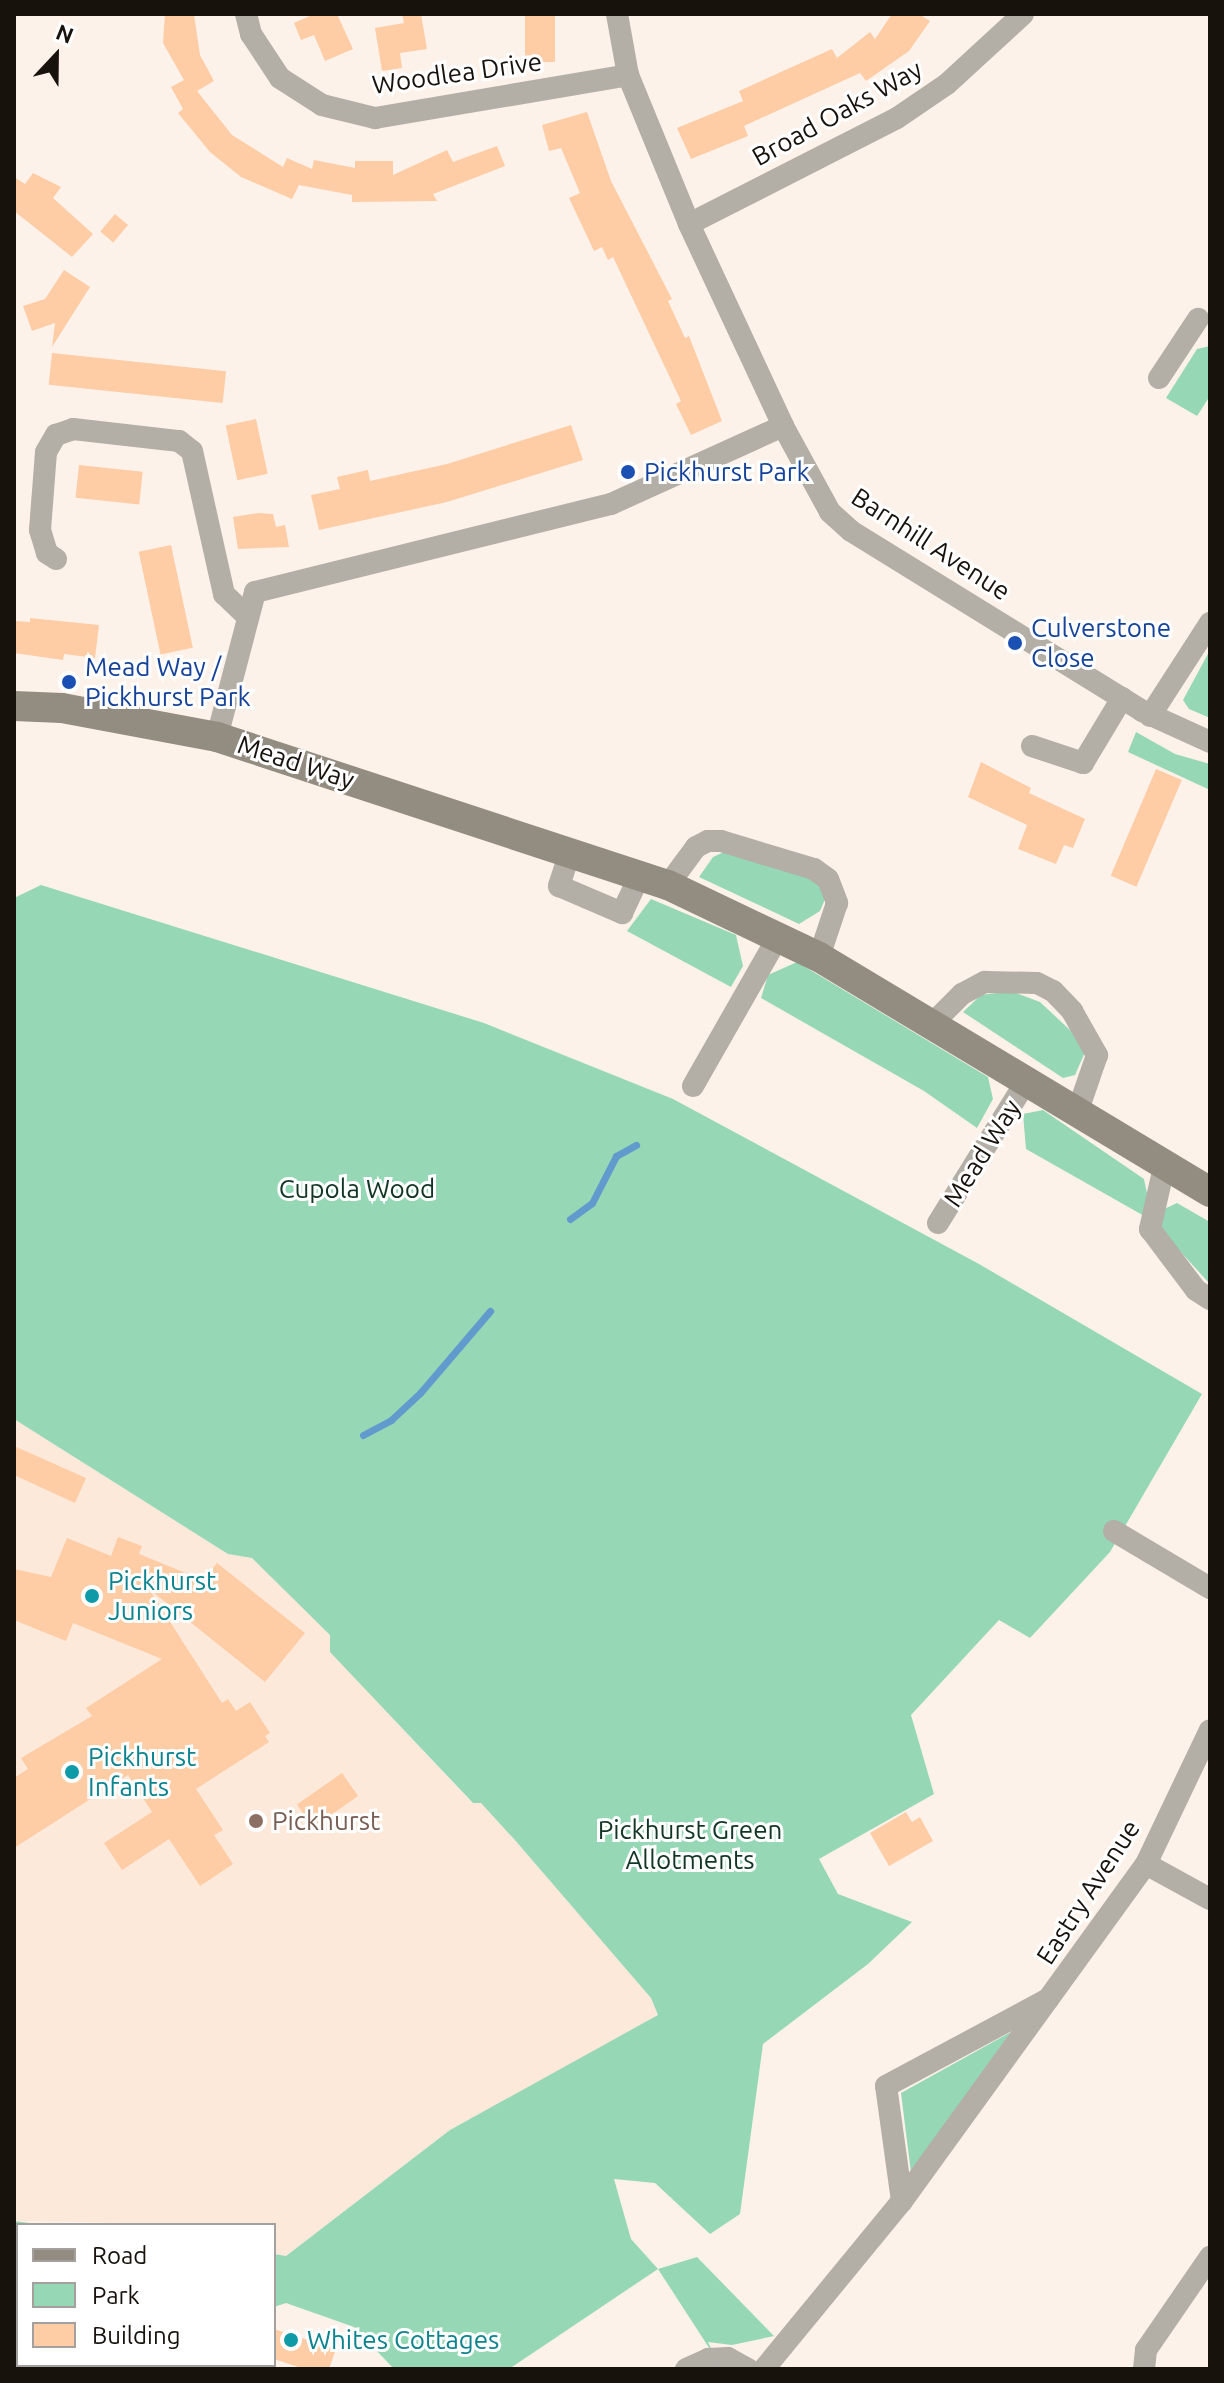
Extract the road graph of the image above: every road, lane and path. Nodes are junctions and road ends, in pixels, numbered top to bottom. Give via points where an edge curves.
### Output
1 (246, 14) edge
2 (617, 14) edge
3 (1023, 14) edge
4 (1001, 25) edge
5 (628, 75) junction
6 (689, 224) junction
7 (1210, 300) edge
8 (1204, 322) edge
9 (1159, 378) dead end
10 (783, 426) junction
11 (56, 559) dead end
12 (245, 614) junction
13 (1210, 623) edge
14 (1122, 698) junction
15 (14, 706) edge
16 (1150, 716) junction
17 (217, 737) junction
18 (1210, 742) edge
19 (1032, 746) dead end
20 (570, 852) junction
21 (654, 880) junction
22 (778, 937) junction
23 (819, 957) junction
24 (933, 1023) junction
25 (1025, 1083) junction
26 (693, 1086) dead end
27 (1077, 1113) junction
28 (1164, 1167) junction
29 (1210, 1192) edge
30 (938, 1223) dead end
31 (1210, 1299) edge
32 (1114, 1531) dead end
33 (1210, 1588) edge
34 (1210, 1730) edge
35 (1146, 1864) junction
36 (1210, 1899) edge
37 (1053, 1997) junction
38 (902, 2201) junction
39 (1210, 2257) edge
40 (686, 2369) edge
41 (748, 2369) edge
42 (764, 2369) edge
43 (1144, 2369) edge

1 - 5 street, Woodlea Drive via 251,34 280,78 322,105 375,118
2 - 5 street
3 - 4 street, Broad Oaks Way
4 - 6 street, Broad Oaks Way via 897,118
5 - 6 street
6 - 10 street
7 - 8 street
8 - 9 street
10 - 12 street via 611,504 267,587 255,592
10 - 14 street, Barnhill Avenue via 813,488 851,531
11 - 12 street via 47,553 40,530 46,452 56,435 73,429 179,441 192,451 224,594
12 - 17 street
13 - 16 street
14 - 16 street, Barnhill Avenue
14 - 19 street via 1092,767
15 - 17 street, Mead Way via 62,708
16 - 18 street, Barnhill Avenue
17 - 20 street, Mead Way
20 - 21 street, Mead Way
20 - 21 street via 559,886 622,913
21 - 22 street, Mead Way
21 - 23 street via 708,841 814,869 828,879 837,903
22 - 23 street, Mead Way
22 - 26 street
23 - 24 street, Mead Way
24 - 25 street, Mead Way
24 - 27 street via 962,994 985,982 1037,983 1053,991 1072,1011 1097,1055
25 - 27 street, Mead Way
25 - 30 street, Mead Way
27 - 28 street, Mead Way
28 - 29 street, Mead Way
28 - 31 street via 1150,1229 1196,1290
32 - 33 street
34 - 35 street, Eastry Avenue
35 - 36 street
35 - 37 street, Eastry Avenue
37 - 38 street, Eastry Avenue
37 - 38 street, Eastry Avenue via 886,2086
38 - 42 street, Eastry Avenue
39 - 43 street via 1146,2350
40 - 41 street via 708,2359 728,2358

